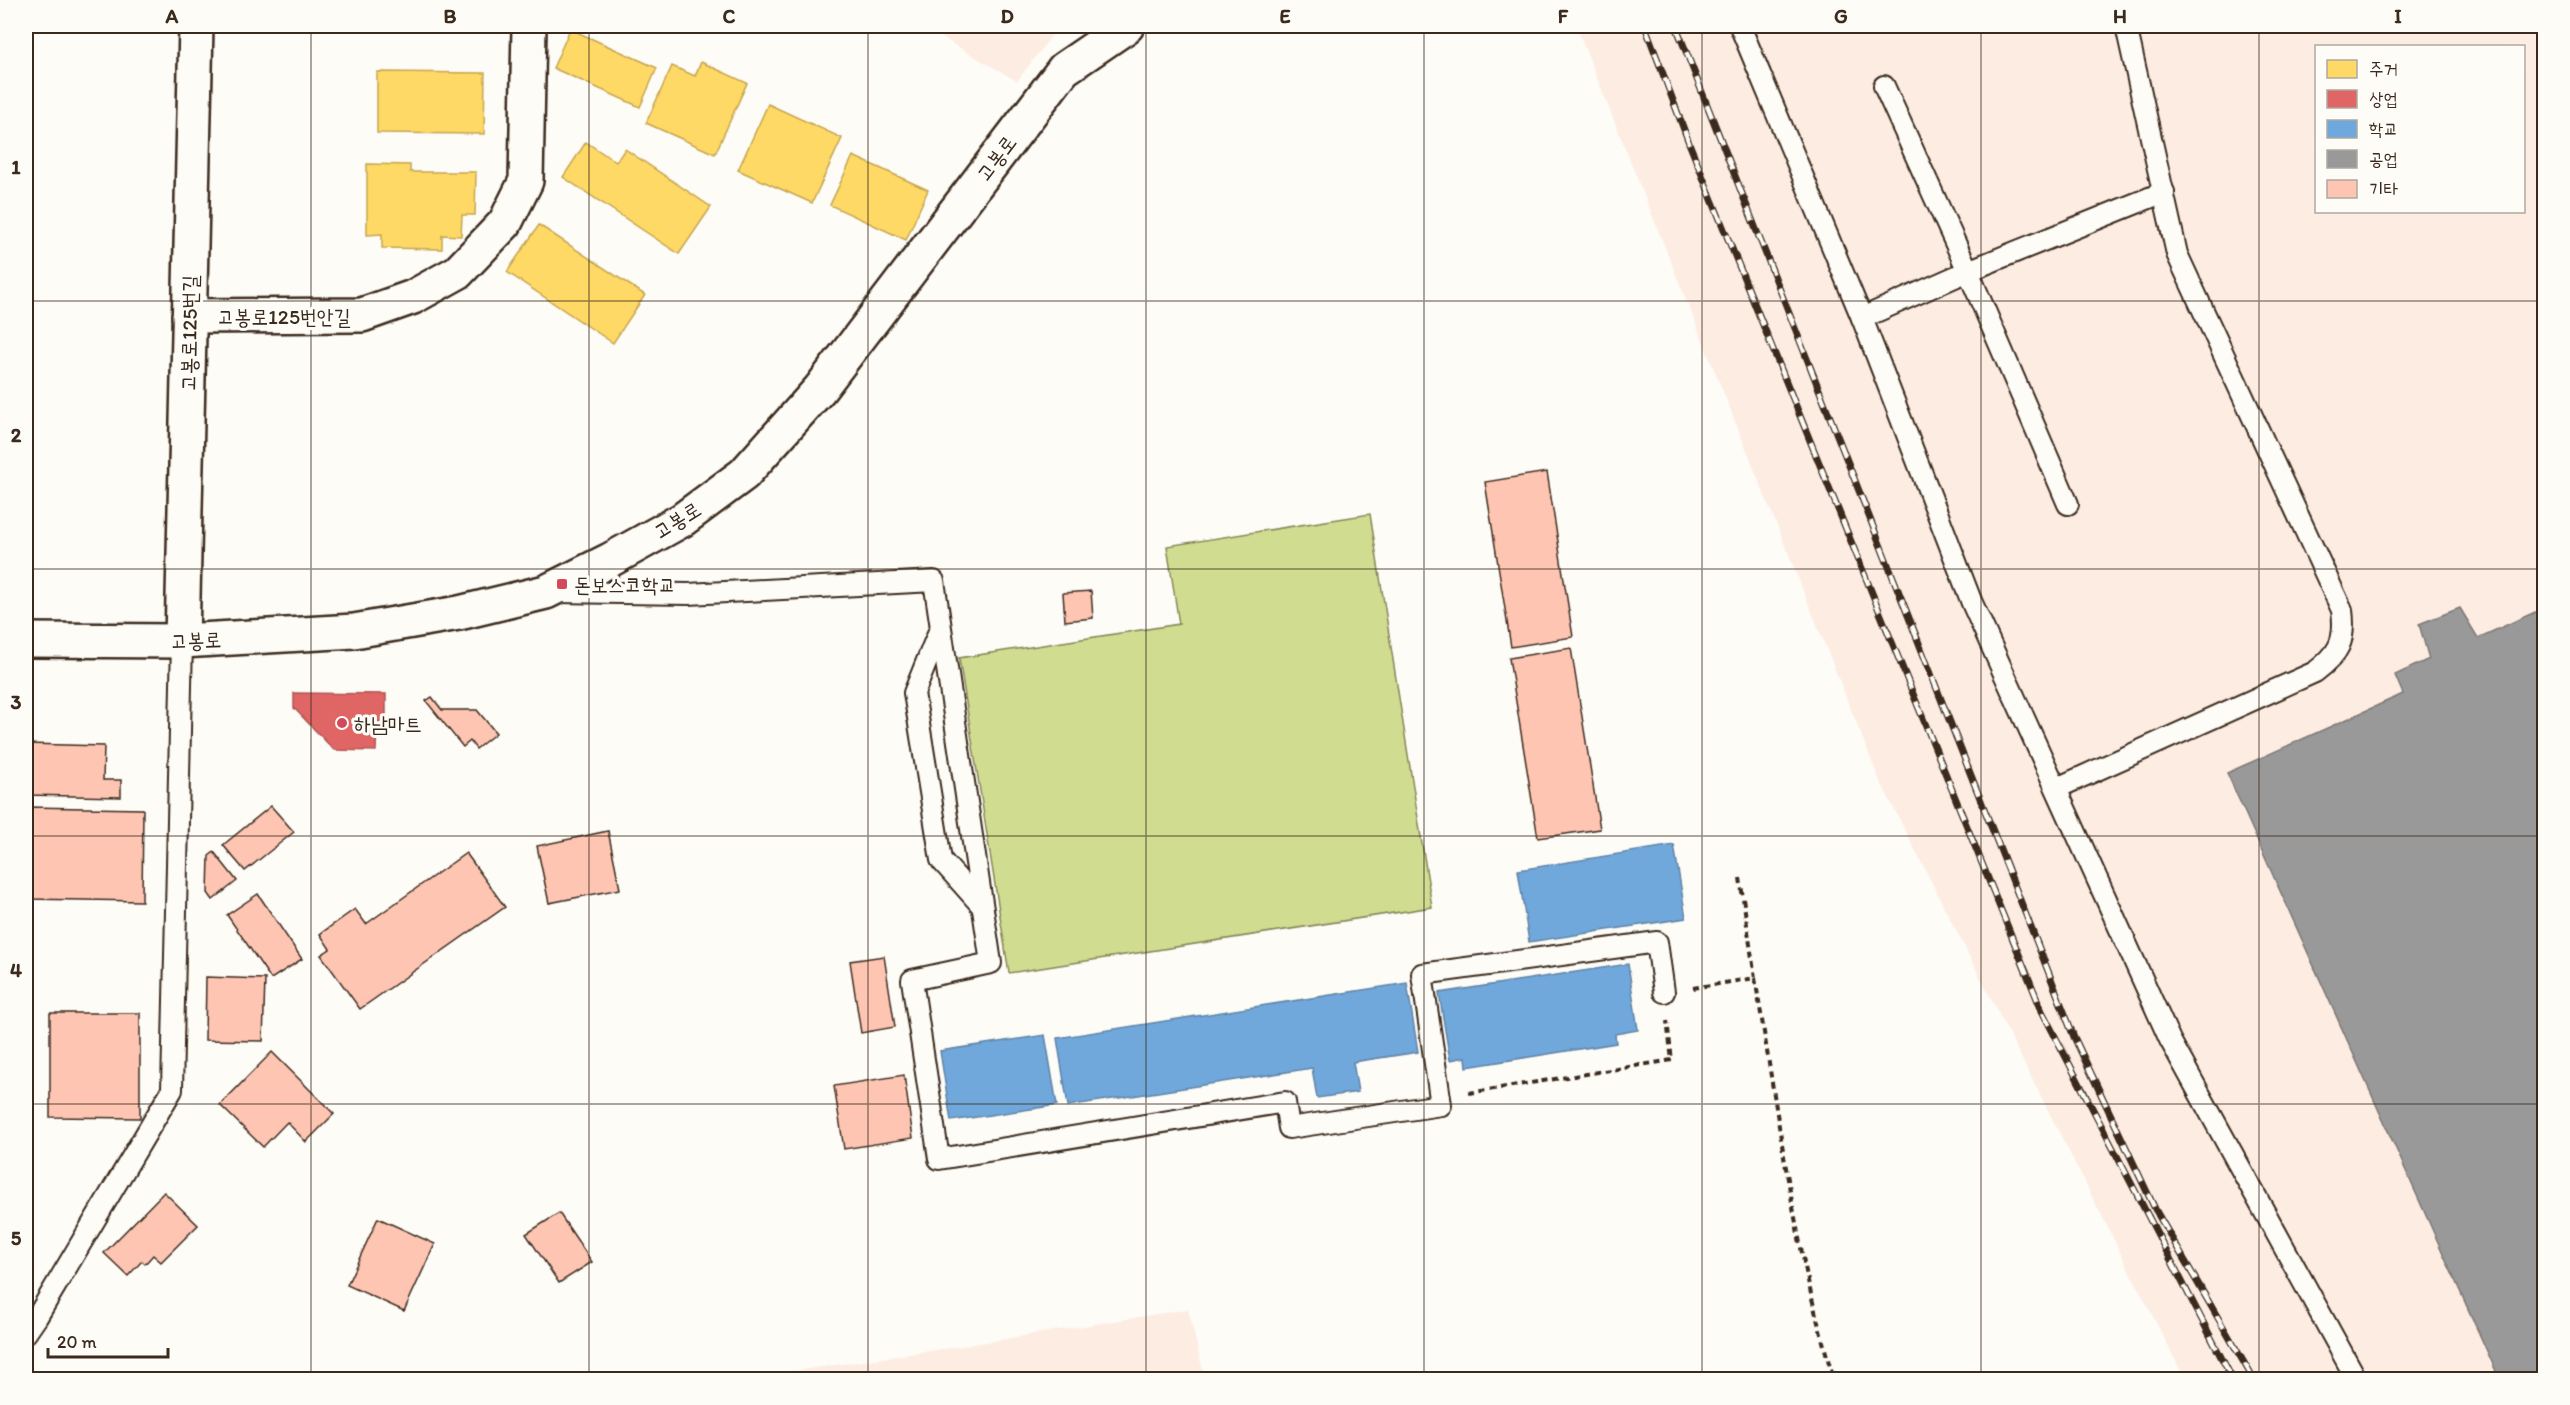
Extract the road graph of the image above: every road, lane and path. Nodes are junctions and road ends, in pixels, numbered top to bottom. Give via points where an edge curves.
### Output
1 (196, 26) edge
2 (529, 26) edge
3 (1098, 26) edge
4 (1127, 26) edge
5 (1740, 26) edge
6 (2126, 26) edge
7 (1064, 69) junction
8 (1884, 86) dead end
9 (2164, 192) junction
10 (1968, 271) junction
11 (189, 316) junction
12 (1862, 318) junction
13 (2068, 504) dead end
14 (546, 592) junction
15 (940, 628) junction
16 (26, 640) edge
17 (182, 642) junction
18 (2056, 788) junction
19 (1740, 878) dead end
20 (982, 906) junction
21 (1755, 978) junction
22 (1664, 992) junction
23 (1441, 1105) junction
24 (26, 1333) edge
25 (1834, 1380) edge
26 (2356, 1380) edge

1 - 11 main road, 고봉로125번길
2 - 11 main road, 고봉로125번안길 via 526,181 505,223 458,272 413,297 362,315
3 - 7 main road
4 - 7 main road, 고봉로
5 - 12 lane
6 - 9 lane
7 - 14 main road, 고봉로 via 820,389 744,474 682,520
8 - 10 lane
9 - 10 lane
9 - 18 lane via 2177,254 2342,610 2342,638 2331,660 2315,672
10 - 12 lane
10 - 13 lane
11 - 17 main road, 고봉로125번길
12 - 18 lane via 1972,603
14 - 15 lane via 688,594 933,581
14 - 17 main road, 고봉로 via 459,613 354,631
15 - 20 lane
15 - 20 lane via 914,693 941,860
16 - 17 main road, 고봉로
17 - 24 lane via 172,1090
18 - 26 lane via 2170,1040
19 - 21 path
20 - 23 lane via 991,963 912,980 939,1159 1286,1102 1289,1128
21 - 22 path
21 - 25 path via 1798,1229 1821,1339
22 - 23 path via 1672,1060 1473,1092
22 - 23 lane via 1657,942 1422,974

